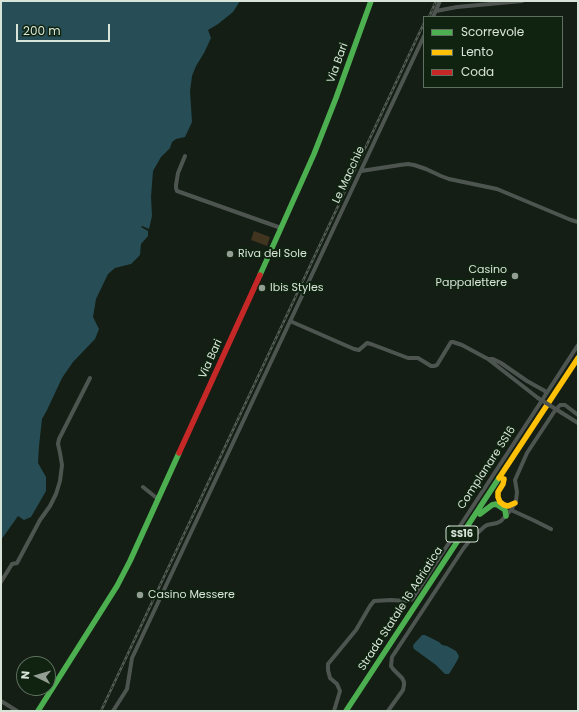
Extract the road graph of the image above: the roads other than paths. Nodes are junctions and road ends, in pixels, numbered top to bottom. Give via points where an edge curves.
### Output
1 (371, 1) edge
2 (440, 1) edge
3 (522, 1) edge
4 (436, 11) junction
5 (434, 16) edge
6 (423, 38) edge
7 (185, 156) dead end
8 (361, 171) junction
9 (578, 222) edge
10 (281, 228) junction
11 (290, 321) junction
12 (578, 345) edge
13 (578, 358) edge
14 (488, 359) junction
15 (578, 366) edge
16 (90, 378) dead end
17 (546, 394) junction
18 (578, 415) edge
19 (578, 423) edge
20 (504, 479) junction
21 (143, 487) dead end
22 (158, 499) junction
23 (515, 503) joint
24 (508, 510) junction
25 (480, 514) junction
26 (551, 529) dead end
27 (1, 582) edge
28 (1, 701) edge
29 (17, 711) edge
30 (38, 711) edge
31 (113, 711) edge
32 (334, 711) edge
33 (346, 711) edge
34 (351, 711) edge
35 (388, 711) edge

1 - 10 main road, Via Bari via 326,126
2 - 4 street
3 - 4 street
4 - 5 street
6 - 8 street, Le Macchie
7 - 10 street via 178,173 177,191
8 - 9 street via 414,165 449,179 498,189
8 - 11 street, Le Macchie
10 - 22 main road, Via Bari
11 - 14 street via 354,349 359,350 367,343 408,358 418,358 431,366 437,365 451,342
11 - 31 street, Le Macchie via 132,658 127,689
12 - 17 street, Complanare SS16
13 - 33 main road, Strada Statale 16 Adriatica / SS16
14 - 17 street via 501,363
14 - 19 street, bridge via 538,398
15 - 20 main road, Strada Statale 16 Adriatica / SS16
16 - 27 street via 59,439 62,465 56,494 17,563 12,564
17 - 32 street, Complanare SS16 via 413,598 406,601 374,601 356,630 328,664 330,678 338,684 340,691
18 - 23 street via 564,405 560,405 554,412 528,453 516,480
20 - 24 main road via 498,497
20 - 25 main road, Strada Statale 16 Adriatica / SS16
21 - 22 street
22 - 30 main road, Via Bari via 117,586
23 - 24 main road
24 - 25 main road via 496,504
24 - 26 street
24 - 35 street via 502,521 487,525 470,540 392,657 391,666 402,678 404,685
25 - 34 main road, Strada Statale 16 Adriatica / SS16
28 - 29 street

